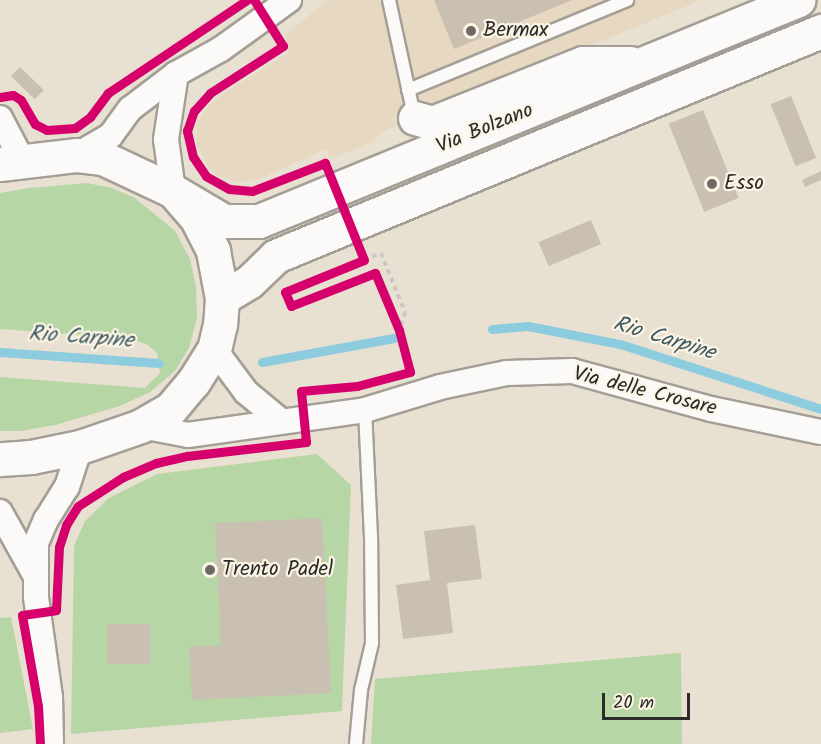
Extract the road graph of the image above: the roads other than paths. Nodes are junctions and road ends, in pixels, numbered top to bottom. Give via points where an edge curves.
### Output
1 (289, 0) edge
2 (389, 0) edge
3 (627, 0) edge
4 (798, 0) edge
5 (821, 31) edge
6 (644, 64) junction
7 (176, 74) junction
8 (412, 104) junction
9 (0, 118) edge
10 (77, 155) junction
11 (11, 162) edge
12 (173, 191) junction
13 (222, 298) junction
14 (214, 349) junction
15 (365, 410) junction
16 (281, 422) junction
17 (141, 426) junction
18 (821, 432) edge
19 (80, 447) junction
20 (0, 459) edge
21 (0, 512) edge
22 (34, 573) junction
23 (51, 744) edge
24 (356, 744) edge

1 - 7 street via 221,49
2 - 8 lane
3 - 8 lane
4 - 6 main road, Via Bolzano
5 - 13 main road, Via Bolzano via 276,256 249,282
6 - 8 main road via 584,63 432,123
6 - 12 main road, Via Bolzano via 259,221 225,221
7 - 10 street via 130,109 111,135
7 - 12 street via 166,139
9 - 11 street
10 - 11 main road, Via Bolzano
10 - 12 main road, Via Bolzano via 103,158
12 - 13 main road via 197,219 213,251
13 - 14 main road
14 - 16 street via 246,392
14 - 17 main road via 170,409
15 - 16 street, Via delle Crosare
15 - 18 street, Via delle Crosare via 440,387 507,373 572,370 711,409
15 - 24 lane via 372,643 361,690
16 - 17 street, Via delle Crosare via 188,435
17 - 19 main road
19 - 20 main road
19 - 22 street via 67,487 36,543
21 - 22 street
22 - 23 street via 50,697

